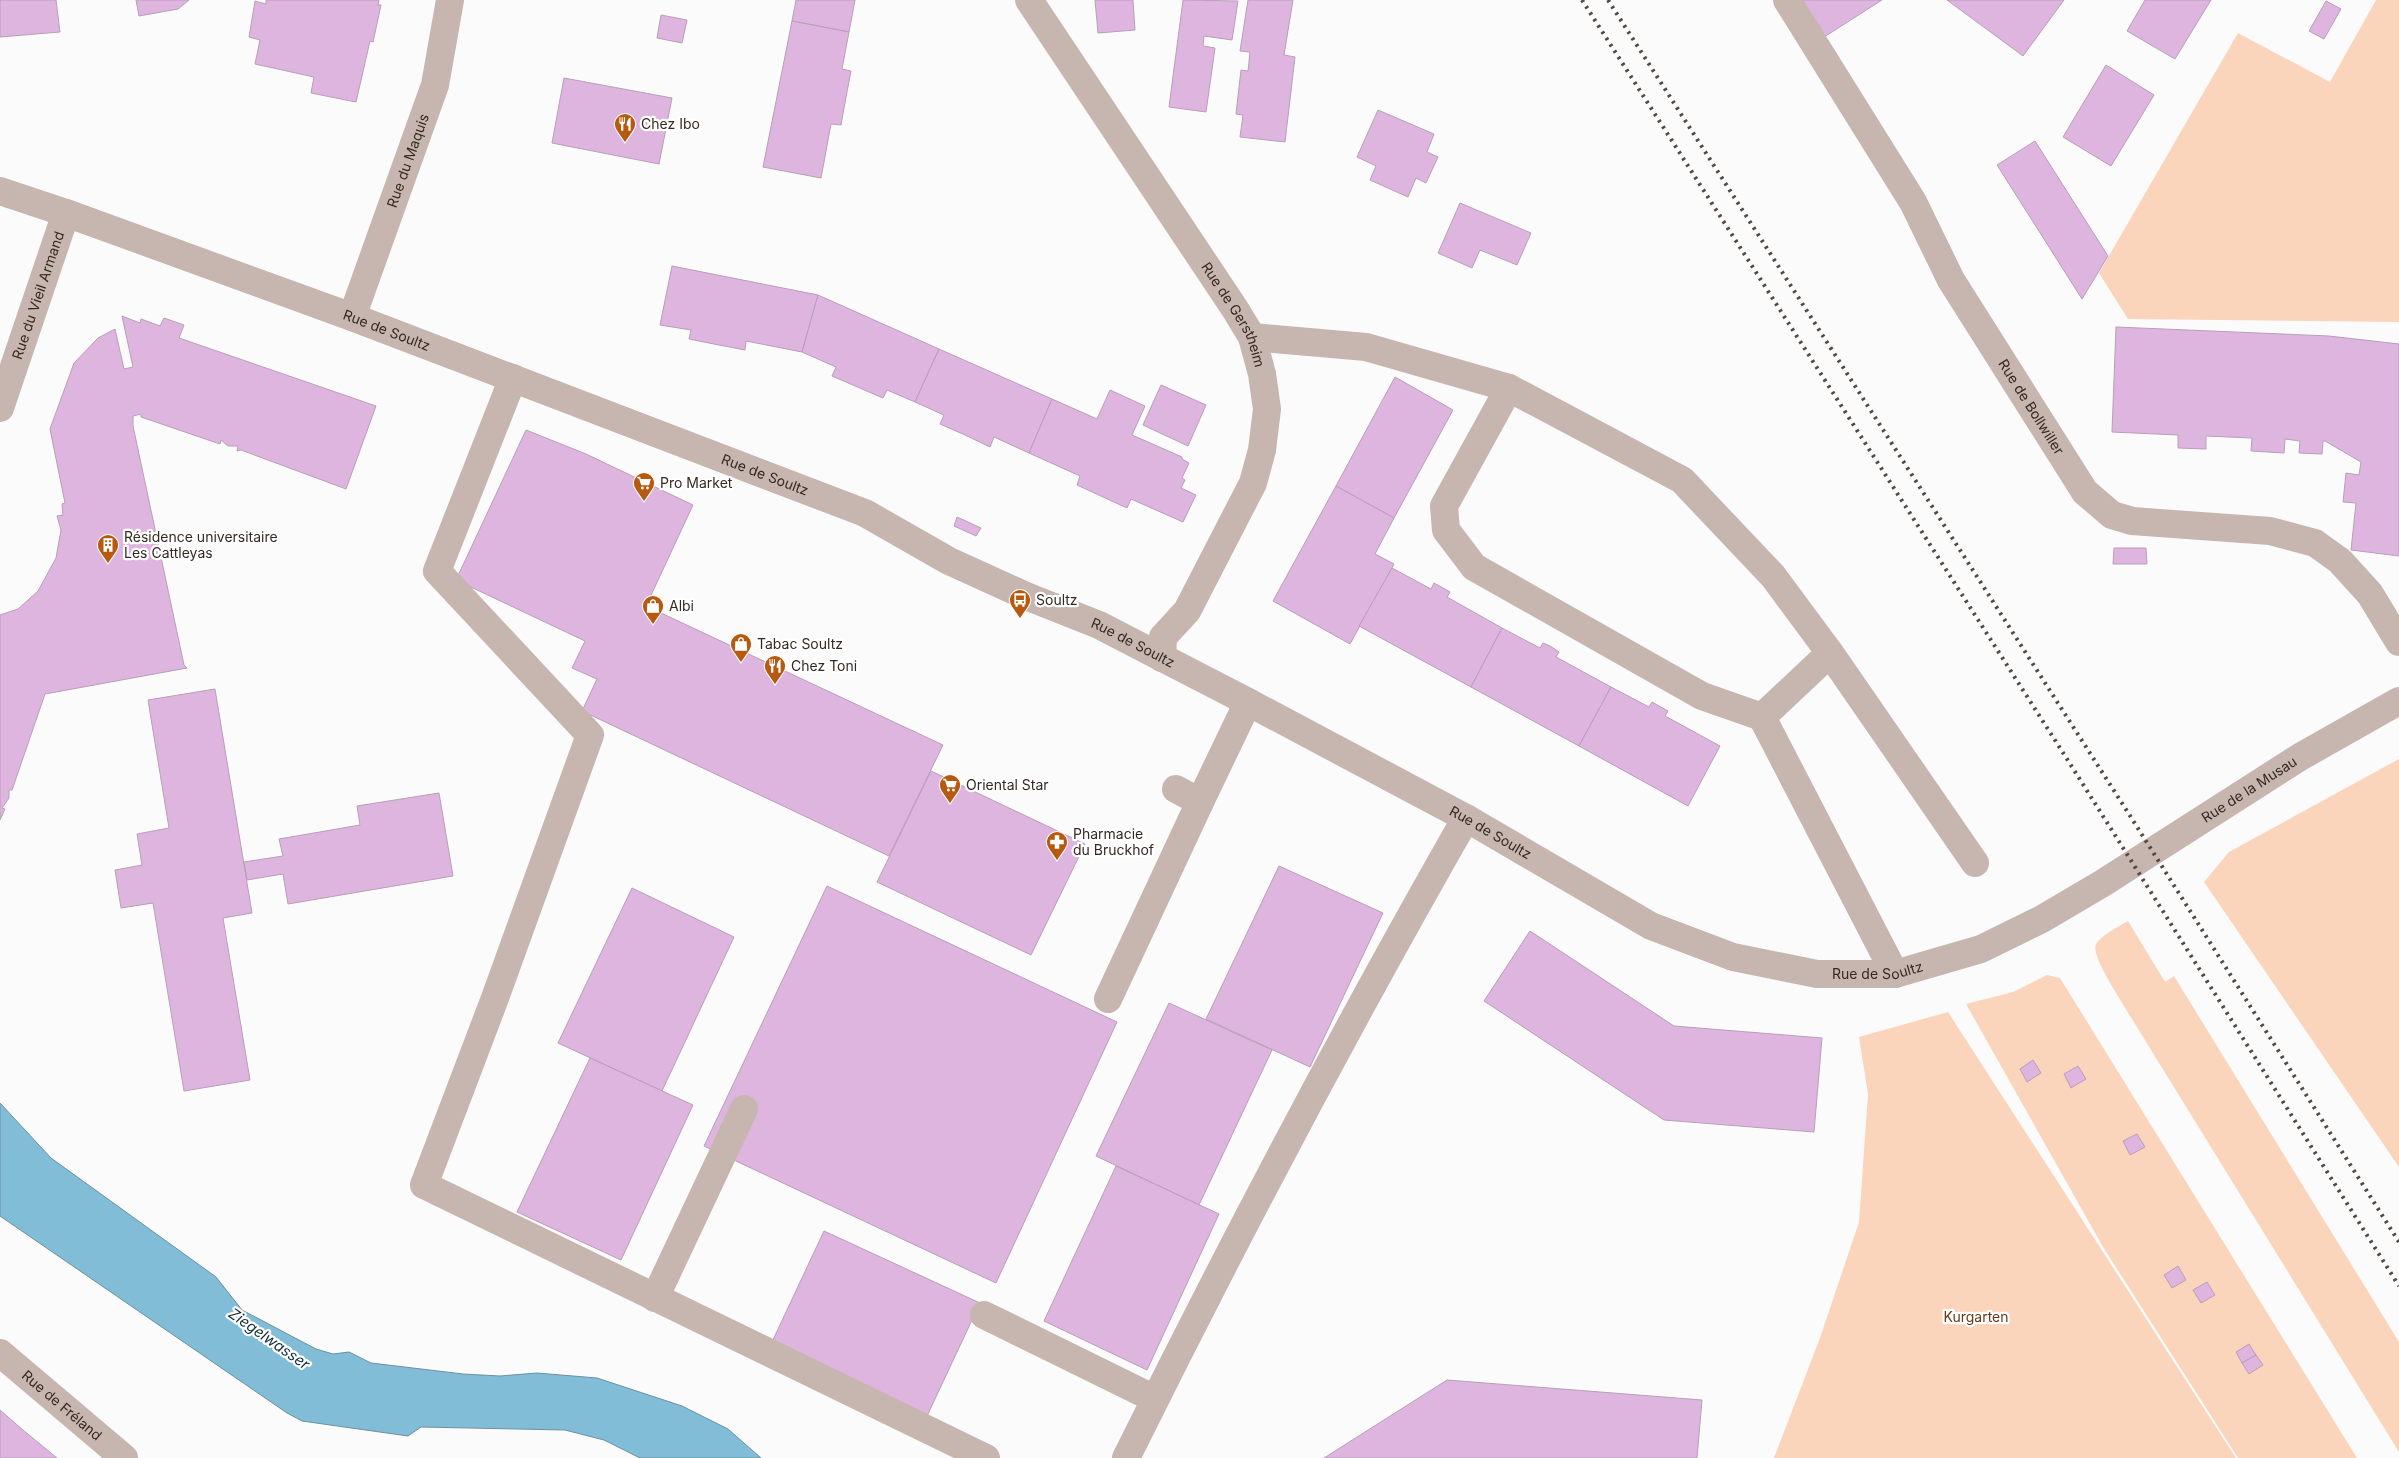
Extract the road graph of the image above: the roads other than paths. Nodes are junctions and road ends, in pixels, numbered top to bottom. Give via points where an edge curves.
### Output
1 (450, 0) edge
2 (1028, 0) edge
3 (1787, 0) edge
4 (0, 191) edge
5 (66, 213) junction
6 (352, 317) junction
7 (1252, 337) junction
8 (513, 378) junction
9 (1509, 388) junction
10 (0, 408) edge
11 (2399, 642) edge
12 (1830, 653) junction
13 (1162, 658) junction
14 (2399, 701) edge
15 (1248, 702) junction
16 (1762, 717) junction
17 (1176, 790) dead end
18 (1200, 802) junction
19 (1466, 818) junction
20 (1975, 863) dead end
21 (2103, 883) joint
22 (1894, 974) junction
23 (1108, 999) dead end
24 (744, 1109) dead end
25 (655, 1298) junction
26 (984, 1315) dead end
27 (0, 1353) edge
28 (1155, 1399) junction
29 (124, 1458) edge
30 (986, 1458) edge
31 (1126, 1458) edge

1 - 6 street, Rue du Maquis via 435,85
2 - 7 street, Rue de Gerstheim
3 - 11 street, Rue de Bollwiller via 1913,202 1951,280 2085,492 2112,514 2132,521 2270,531 2315,543 2340,561 2370,594
4 - 5 street, Rue de Soultz
5 - 6 street, Rue de Soultz
5 - 10 street, Rue du Vieil Armand
6 - 8 street, Rue de Soultz
7 - 9 street via 1366,347
7 - 13 street, Rue de Gerstheim via 1267,409 1262,450 1253,483 1187,612 1163,637
8 - 13 street, Rue de Soultz via 865,513 949,561 1099,625
8 - 25 street via 437,571 590,735 424,1185
9 - 12 street via 1682,480 1773,576
9 - 16 street via 1444,506 1446,530 1451,538 1474,567 1702,696
12 - 16 street
12 - 20 street
13 - 15 street, Rue de Soultz
14 - 21 street, Rue de la Musau via 2300,757
15 - 18 street
15 - 19 street, Rue de Soultz
16 - 22 street
17 - 18 street
18 - 23 street
19 - 22 street, Rue de Soultz via 1651,926 1733,956 1817,974
19 - 28 street via 1397,938
21 - 22 street, Rue de Soultz via 2042,919 1981,949
24 - 25 street
25 - 30 street
26 - 28 street
27 - 29 street, Rue de Fréland
28 - 31 street

